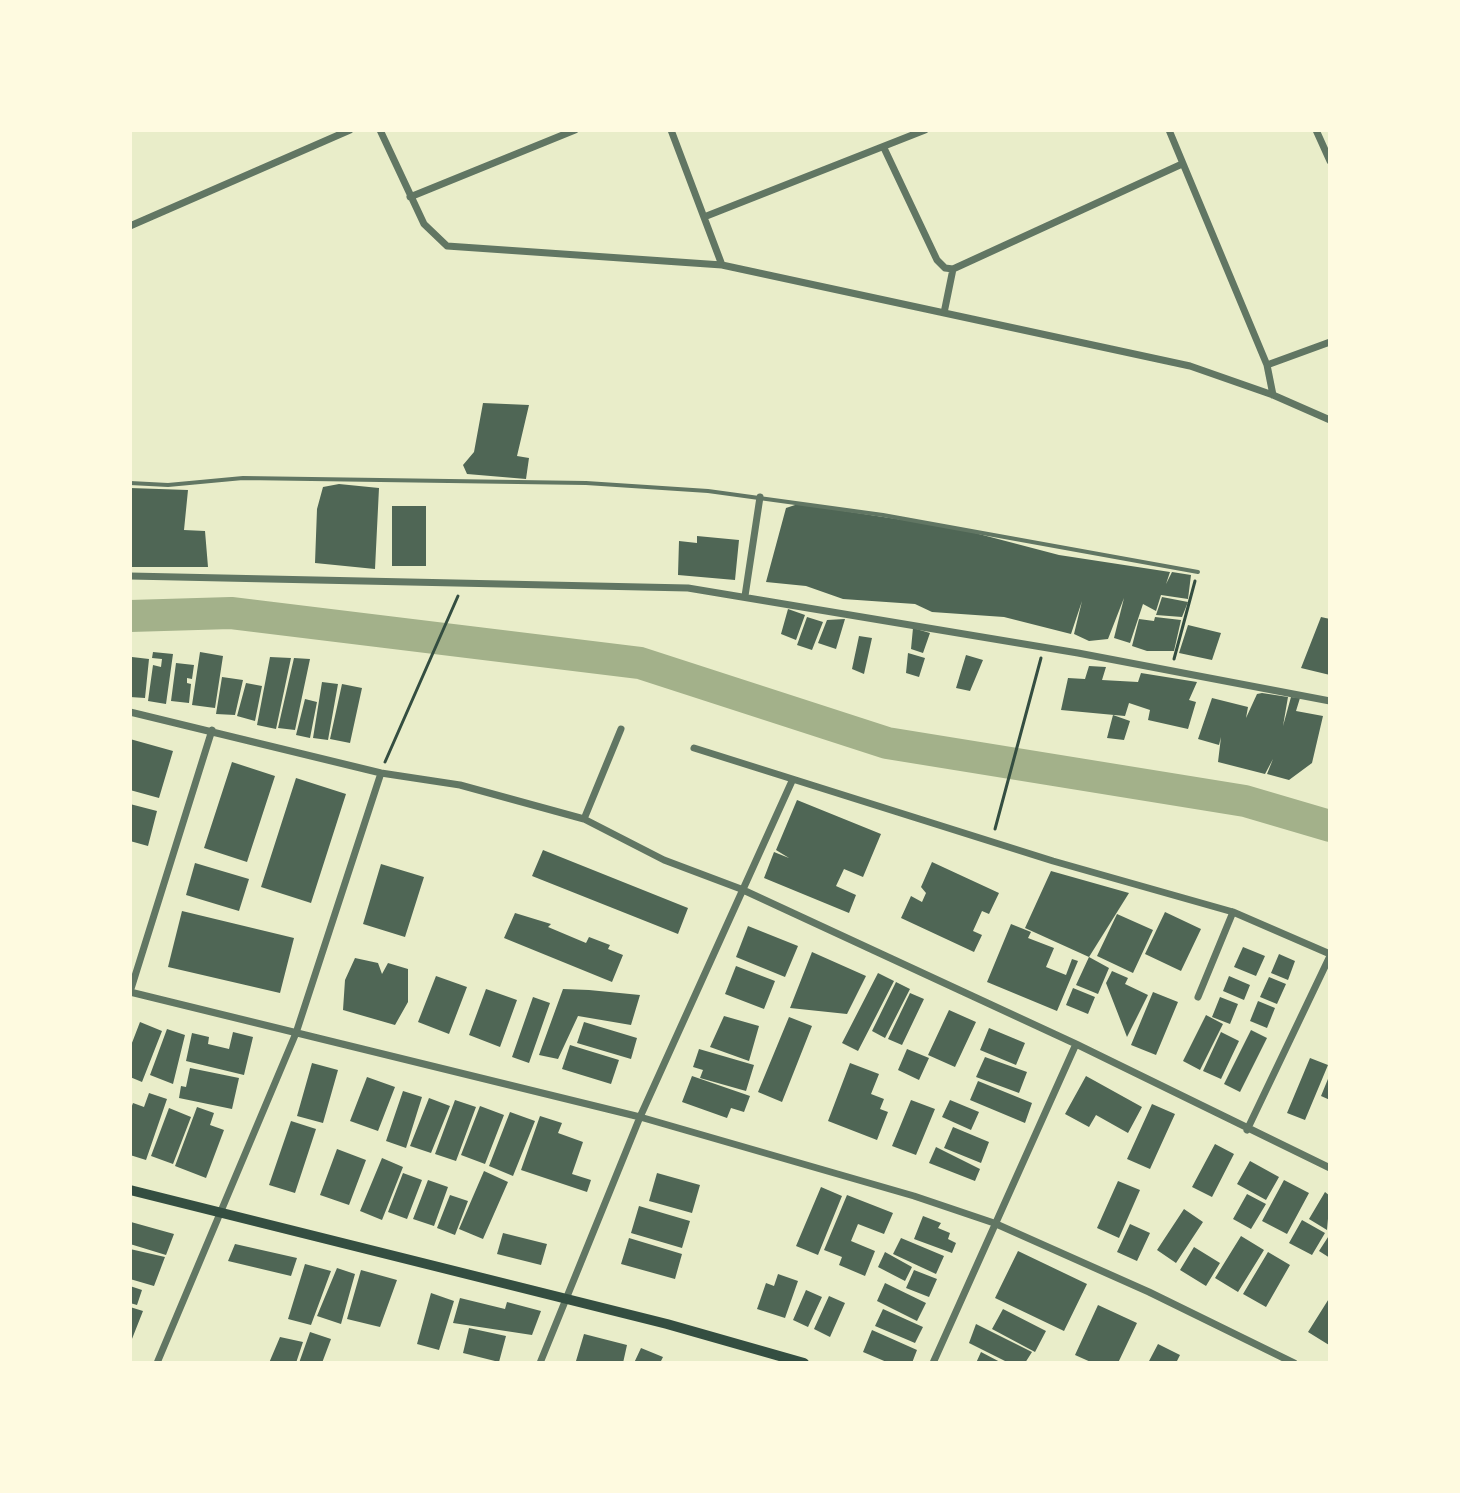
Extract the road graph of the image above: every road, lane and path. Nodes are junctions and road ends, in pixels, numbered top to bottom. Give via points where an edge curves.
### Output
1 (350, 130) edge
2 (380, 130) edge
3 (575, 130) edge
4 (671, 130) edge
5 (925, 130) edge
6 (1169, 130) edge
7 (1316, 130) edge
8 (884, 148) junction
9 (1330, 161) edge
10 (1182, 164) junction
11 (410, 197) junction
12 (704, 217) junction
13 (130, 226) edge
14 (722, 265) junction
15 (953, 269) junction
16 (944, 313) junction
17 (1330, 342) edge
18 (1267, 365) junction
19 (1273, 395) junction
20 (1330, 420) edge
21 (130, 483) edge
22 (760, 497) junction
23 (1198, 572) joint
24 (130, 576) edge
25 (745, 596) junction
26 (453, 608) dead end
27 (1044, 647) junction
28 (1171, 670) junction
29 (1330, 701) edge
30 (130, 712) edge
31 (621, 729) dead end
32 (212, 730) junction
33 (694, 748) dead end
34 (381, 773) junction
35 (792, 781) junction
36 (584, 819) junction
37 (992, 840) junction
38 (741, 889) junction
39 (1233, 912) junction
40 (1330, 955) edge
41 (130, 992) edge
42 (1198, 997) dead end
43 (296, 1033) junction
44 (1076, 1044) junction
45 (640, 1117) junction
46 (1247, 1130) junction
47 (1330, 1168) edge
48 (130, 1190) edge
49 (222, 1213) junction
50 (994, 1223) junction
51 (566, 1300) junction
52 (157, 1363) edge
53 (540, 1363) edge
54 (804, 1363) edge
55 (933, 1363) edge
56 (1294, 1363) edge

1 - 13 street
2 - 11 street
3 - 11 street
4 - 12 street
5 - 8 street
6 - 10 street
7 - 9 street
8 - 12 street
8 - 15 street via 937,260
10 - 15 street
10 - 18 street
11 - 14 street via 424,224 447,246
12 - 14 street
14 - 16 street
15 - 16 street
16 - 19 street via 1190,366
17 - 18 street
18 - 19 street
19 - 20 street
21 - 22 lane via 243,478 586,483
22 - 23 lane
22 - 25 street
23 - 28 path
24 - 25 street via 688,588
25 - 27 street
26 - 34 path
27 - 28 street
27 - 37 path
28 - 29 street
30 - 32 street
31 - 36 street
32 - 34 street
32 - 41 street
33 - 35 street
34 - 36 street via 460,785
34 - 43 street
35 - 37 street
35 - 38 street
36 - 38 street via 664,860
37 - 39 street
38 - 44 street
38 - 45 street
39 - 40 street
39 - 42 street
40 - 46 street
41 - 43 street
43 - 45 street
43 - 49 street
44 - 46 street
44 - 50 street
45 - 50 street
45 - 51 street
46 - 47 street
48 - 49 main road
49 - 51 main road
49 - 52 street
50 - 55 street
50 - 56 street
51 - 53 street
51 - 54 main road

